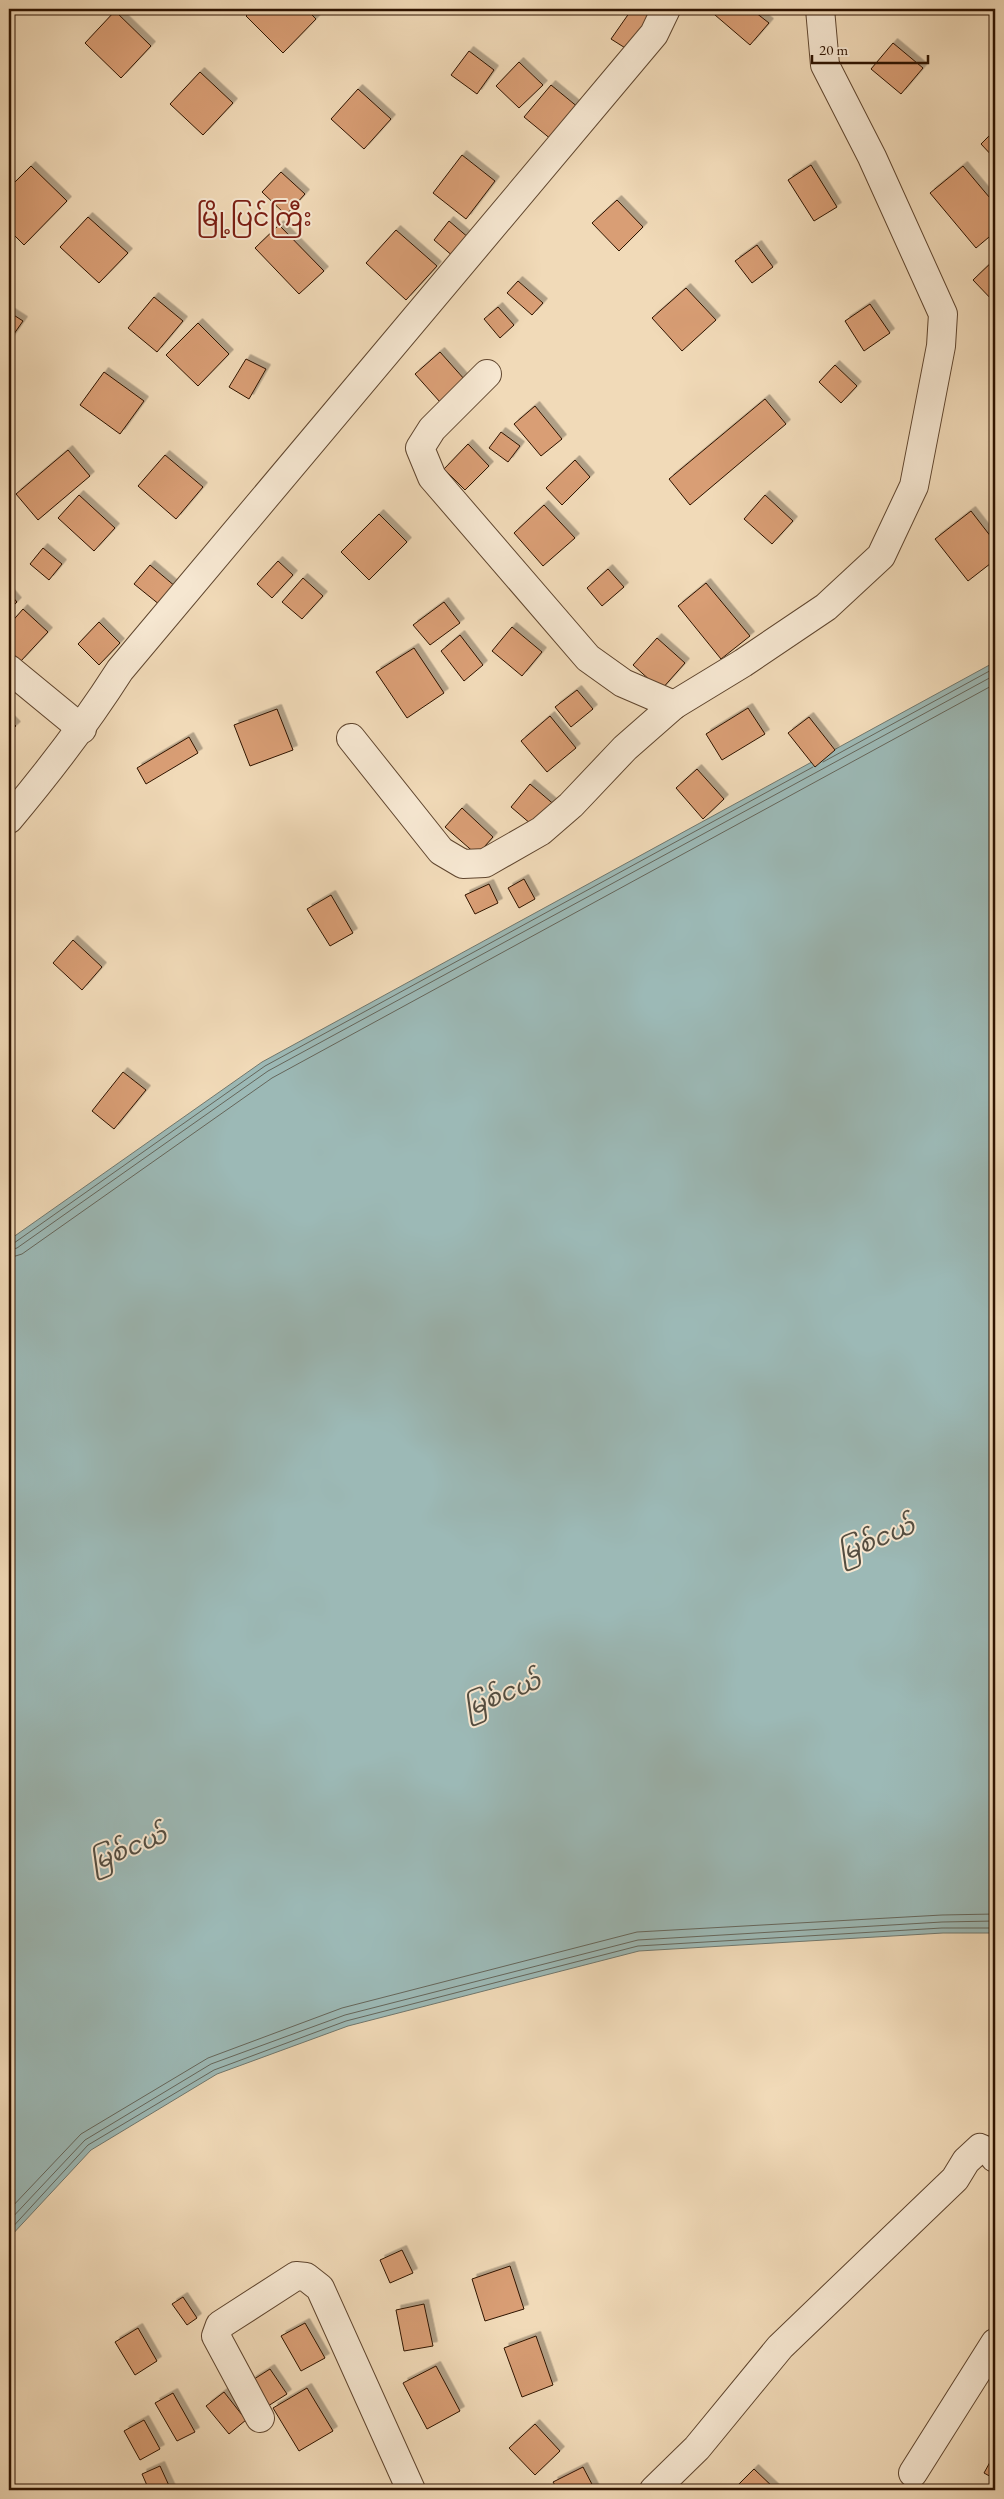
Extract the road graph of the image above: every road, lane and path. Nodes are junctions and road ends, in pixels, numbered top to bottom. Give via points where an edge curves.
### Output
1 (666, 9) edge
2 (820, 9) edge
3 (487, 374) dead end
4 (9, 669) edge
5 (674, 705) junction
6 (82, 729) junction
7 (351, 738) dead end
8 (9, 819) edge
9 (995, 2158) edge
10 (995, 2343) edge
11 (260, 2418) dead end
12 (914, 2473) dead end
13 (411, 2490) edge
14 (654, 2490) edge

1 - 6 street via 654,34 120,670
2 - 5 street via 825,65 872,157 943,314 941,346 914,486 881,556 832,601 743,663
3 - 5 street via 432,429 420,448 432,477 588,658 623,683
4 - 6 street
5 - 7 street via 541,831 485,863 463,864 441,851
6 - 8 street
9 - 14 street via 994,2154 980,2148 966,2161 955,2179 780,2347 698,2448
10 - 12 street
11 - 13 street via 216,2336 220,2325 296,2276 306,2277 320,2288

